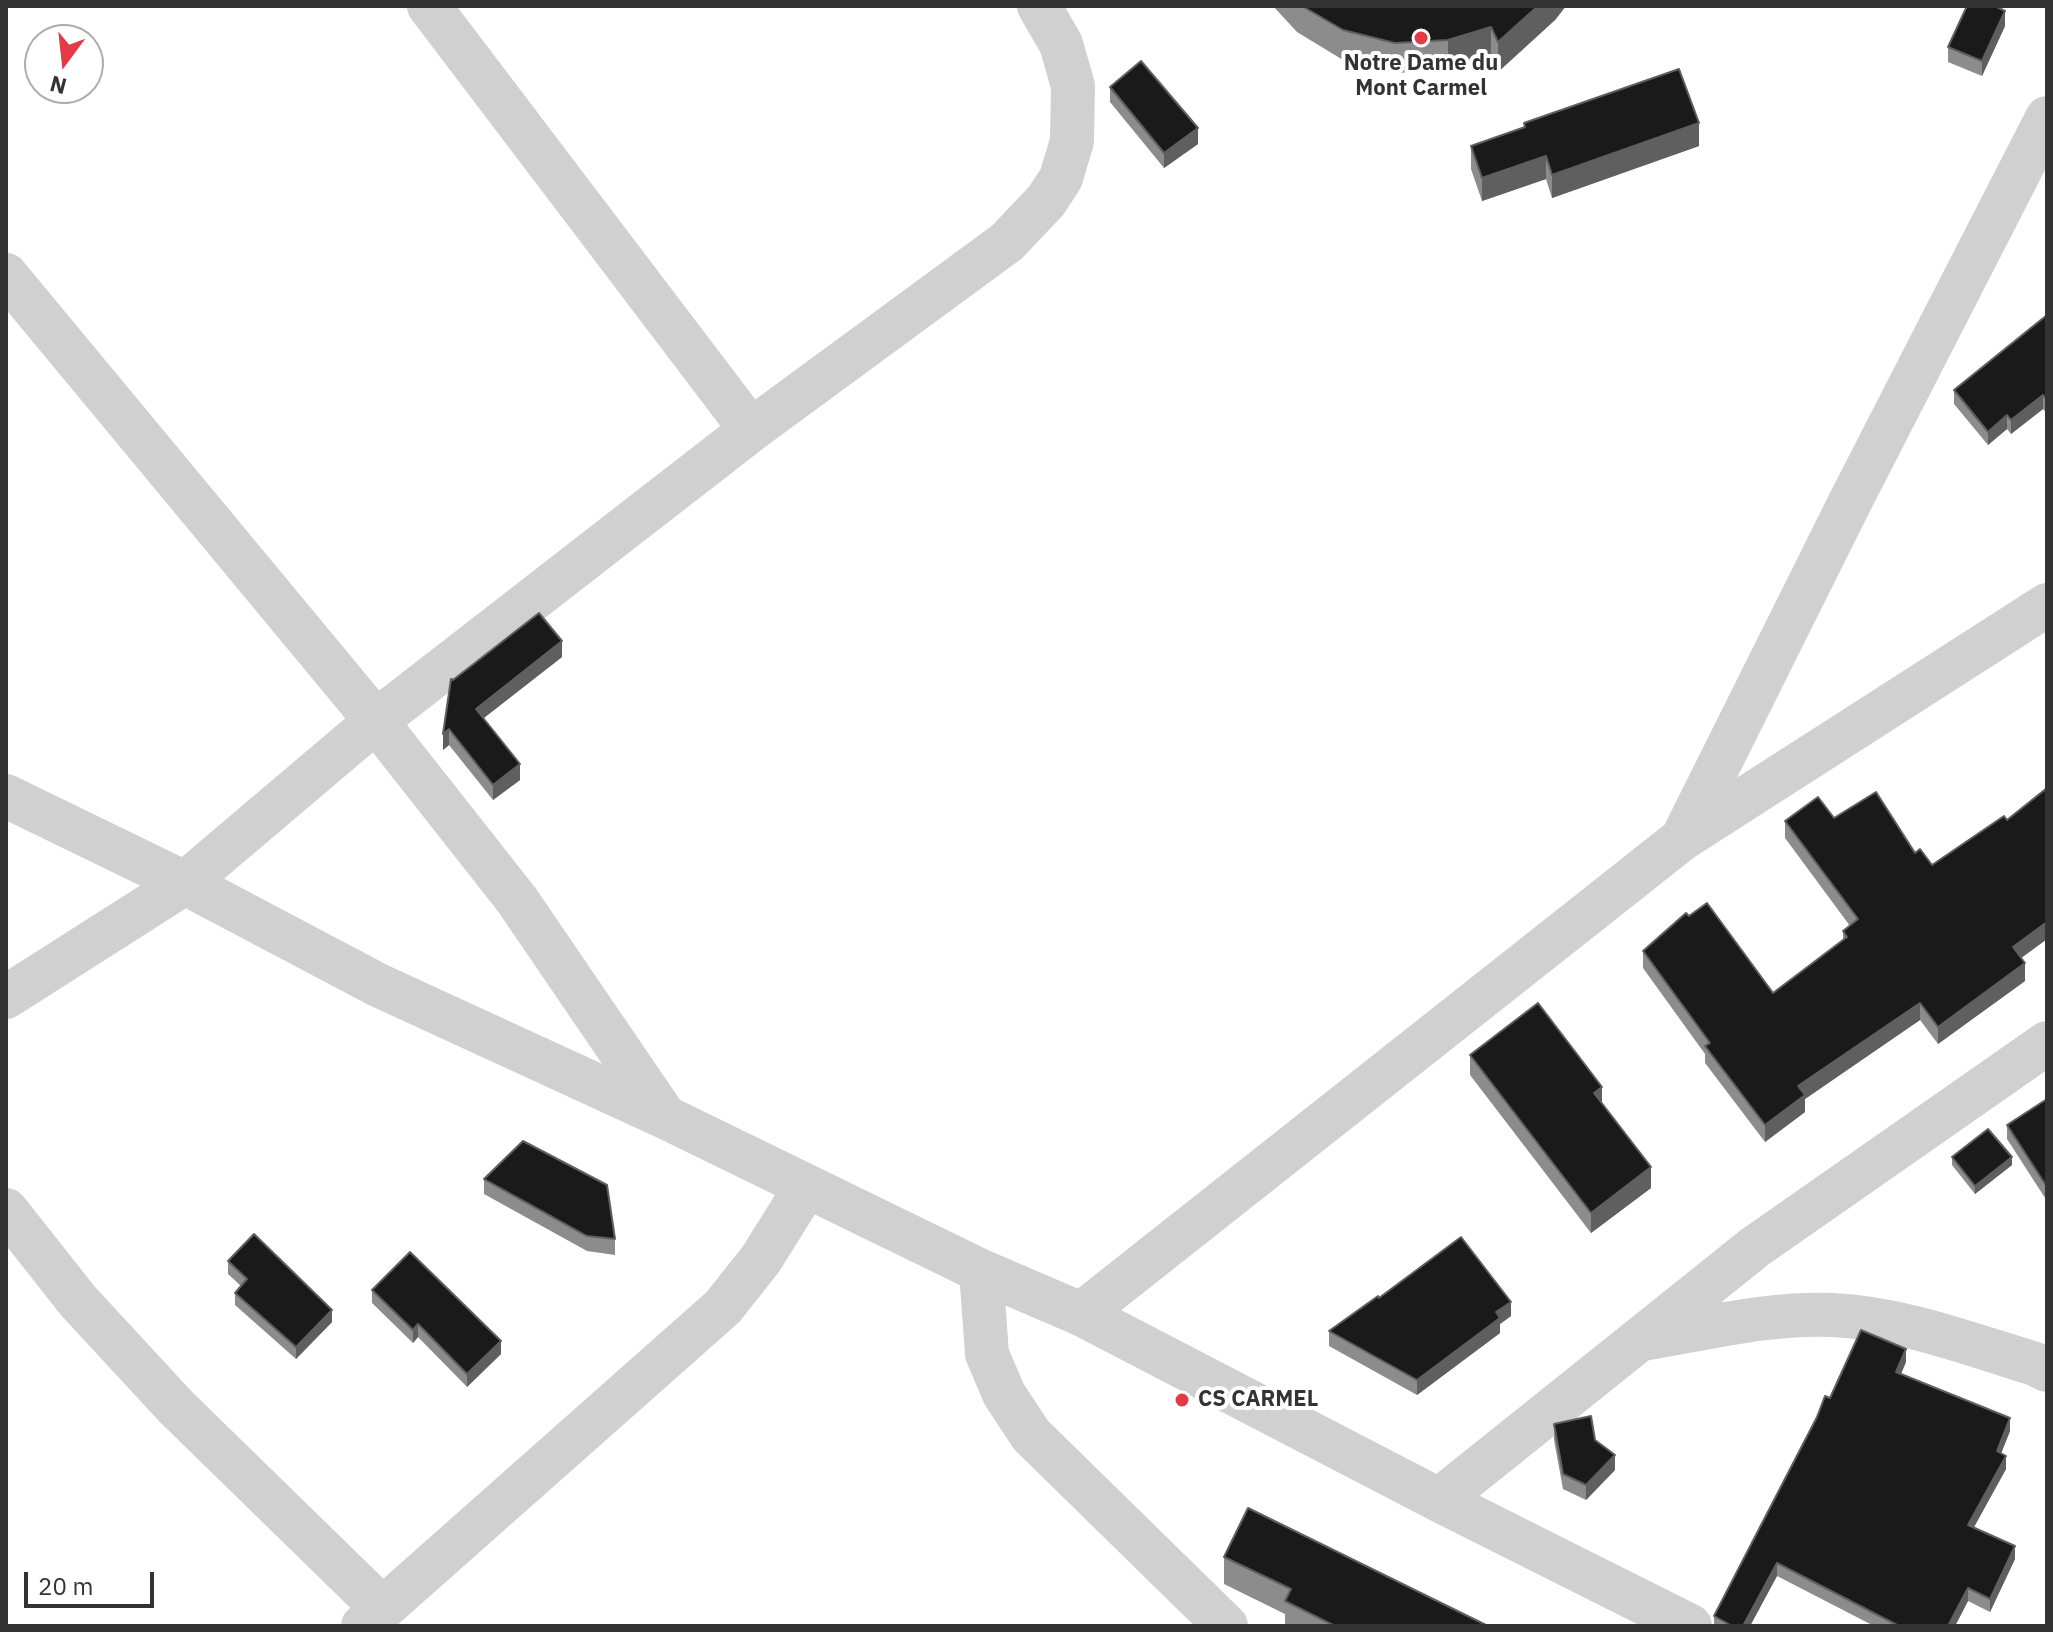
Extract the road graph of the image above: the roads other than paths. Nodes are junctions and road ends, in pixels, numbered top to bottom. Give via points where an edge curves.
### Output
1 (429, 6) edge
2 (1039, 6) edge
3 (2047, 118) edge
4 (6, 275) edge
5 (751, 430) junction
6 (2046, 607) edge
7 (376, 721) junction
8 (6, 796) edge
9 (1682, 839) junction
10 (185, 883) junction
11 (6, 997) edge
12 (2047, 1043) edge
13 (665, 1117) junction
14 (806, 1187) junction
15 (6, 1210) edge
16 (981, 1271) junction
17 (1081, 1314) junction
18 (1640, 1339) junction
19 (2047, 1370) edge
20 (1439, 1500) junction
21 (372, 1617) edge
22 (1226, 1626) edge
23 (1690, 1626) edge

1 - 5 street
2 - 5 street via 1061,44 1073,86 1069,152 1046,201 1007,242
3 - 9 street
4 - 7 street
5 - 7 street
6 - 9 street
7 - 10 street
7 - 13 street via 517,900
8 - 10 street
9 - 17 street
10 - 11 street
10 - 13 street via 378,985
12 - 18 street via 1755,1247
13 - 14 street
14 - 16 street
14 - 21 street via 723,1307
15 - 21 street via 78,1301
16 - 17 street
16 - 22 street via 987,1354 1004,1394 1031,1435
17 - 20 street
18 - 19 street via 1773,1318 1830,1315 1938,1334
18 - 20 street
20 - 23 street

